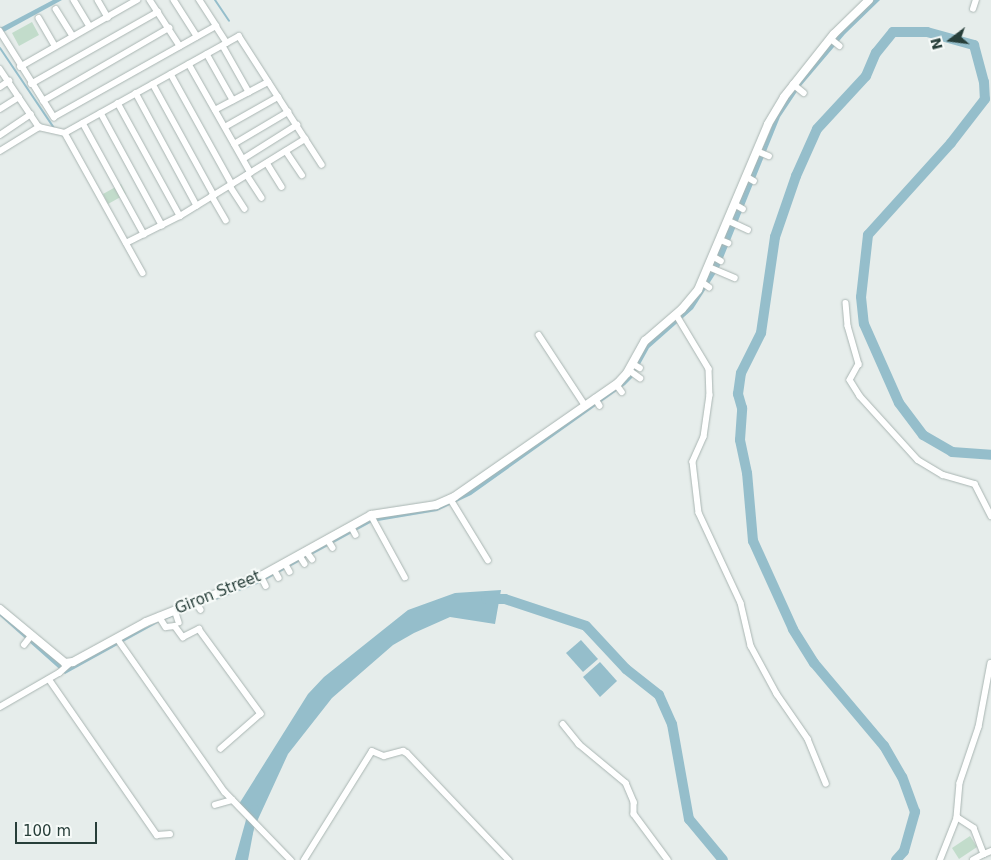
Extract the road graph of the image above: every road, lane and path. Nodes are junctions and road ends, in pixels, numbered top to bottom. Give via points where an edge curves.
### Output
1 (74, 0) edge
2 (98, 0) edge
3 (121, 0) edge
4 (137, 0) edge
5 (150, 0) edge
6 (174, 0) edge
7 (199, 0) edge
8 (869, 0) edge
9 (976, 0) edge
10 (125, 7) junction
11 (56, 8) dead end
12 (973, 9) dead end
13 (158, 12) junction
14 (108, 16) junction
15 (39, 18) dead end
16 (216, 26) junction
17 (90, 27) junction
18 (169, 28) junction
19 (0, 31) edge
20 (73, 36) junction
21 (198, 36) junction
22 (832, 39) junction
23 (225, 44) junction
24 (55, 46) junction
25 (180, 46) junction
26 (840, 46) dead end
27 (207, 54) junction
28 (189, 64) junction
29 (20, 67) junction
30 (0, 69) edge
31 (171, 74) junction
32 (9, 81) junction
33 (268, 82) junction
34 (31, 84) junction
35 (153, 84) junction
36 (0, 87) edge
37 (248, 92) junction
38 (136, 93) junction
39 (19, 97) junction
40 (278, 97) junction
41 (233, 100) junction
42 (43, 101) junction
43 (118, 103) junction
44 (0, 109) edge
45 (215, 110) junction
46 (288, 112) junction
47 (101, 113) junction
48 (31, 114) junction
49 (83, 123) junction
50 (297, 125) junction
51 (40, 127) junction
52 (225, 127) junction
53 (65, 133) junction
54 (0, 135) edge
55 (306, 139) junction
56 (234, 144) junction
57 (0, 151) edge
58 (286, 151) junction
59 (758, 151) junction
60 (769, 156) dead end
61 (243, 158) junction
62 (266, 163) junction
63 (322, 164) dead end
64 (249, 174) junction
65 (302, 175) dead end
66 (231, 185) junction
67 (282, 187) dead end
68 (213, 196) junction
69 (262, 198) dead end
70 (197, 206) junction
71 (245, 209) dead end
72 (180, 216) junction
73 (226, 220) dead end
74 (732, 222) junction
75 (162, 225) junction
76 (748, 230) dead end
77 (144, 234) junction
78 (126, 243) junction
79 (710, 267) junction
80 (143, 273) dead end
81 (735, 278) dead end
82 (846, 302) dead end
83 (679, 316) junction
84 (539, 335) dead end
85 (617, 385) junction
86 (622, 392) dead end
87 (596, 399) junction
88 (585, 405) junction
89 (600, 406) dead end
90 (452, 501) junction
91 (991, 516) edge
92 (372, 518) junction
93 (352, 527) junction
94 (356, 535) dead end
95 (328, 541) junction
96 (333, 548) dead end
97 (306, 556) junction
98 (488, 560) dead end
99 (286, 564) junction
100 (305, 564) dead end
101 (275, 570) junction
102 (290, 572) dead end
103 (261, 577) junction
104 (405, 577) dead end
105 (279, 578) dead end
106 (266, 586) dead end
107 (197, 603) junction
108 (0, 609) edge
109 (201, 610) dead end
110 (175, 611) junction
111 (161, 618) junction
112 (179, 622) dead end
113 (119, 641) junction
114 (991, 663) edge
115 (66, 665) junction
116 (49, 679) junction
117 (0, 707) edge
118 (563, 724) dead end
119 (221, 749) dead end
120 (826, 783) dead end
121 (232, 800) junction
122 (215, 805) dead end
123 (957, 817) junction
124 (170, 834) dead end
125 (991, 851) edge
126 (984, 854) junction
127 (291, 860) edge
128 (304, 860) edge
129 (509, 860) edge
130 (668, 860) edge
131 (940, 860) edge
132 (973, 860) edge

1 - 17 street
2 - 14 street
3 - 10 street
4 - 10 street
5 - 13 street
6 - 21 street
7 - 16 street
8 - 22 street, Giron Street
9 - 12 street
10 - 14 street
11 - 20 street
13 - 18 street
13 - 34 street
14 - 17 street
15 - 24 street
16 - 21 street
16 - 23 street
17 - 20 street
18 - 25 street
18 - 42 street
19 - 29 street
20 - 24 street
21 - 25 street
22 - 26 street
22 - 59 street, Giron Street via 798,88 775,111
23 - 27 street
23 - 33 street via 239,36
23 - 37 street
24 - 29 street
25 - 42 street via 54,117
27 - 28 street
27 - 41 street
28 - 31 street
28 - 45 street
29 - 34 street
30 - 32 street
31 - 35 street
31 - 66 street
32 - 36 street
32 - 39 street
33 - 37 street
33 - 40 street
34 - 42 street
35 - 38 street
35 - 68 street
37 - 41 street
38 - 43 street
38 - 70 street
39 - 44 street
39 - 48 street
40 - 46 street
40 - 52 street
41 - 45 street
43 - 47 street
43 - 72 street
45 - 52 street
46 - 50 street
46 - 56 street
47 - 49 street
47 - 75 street
48 - 51 street
48 - 54 street
49 - 53 street
49 - 77 street
50 - 55 street
50 - 61 street
51 - 53 street
51 - 57 street
52 - 56 street
53 - 78 street
55 - 58 street
55 - 63 street
56 - 61 street
58 - 62 street
58 - 65 street
59 - 60 street
59 - 74 street, Giron Street
61 - 64 street
62 - 64 street
62 - 67 street
64 - 66 street
64 - 69 street
66 - 68 street
66 - 71 street
68 - 70 street
68 - 73 street
70 - 72 street
72 - 75 street
74 - 76 street
74 - 79 street, Giron Street via 717,259
75 - 77 street
77 - 78 street
78 - 80 street
79 - 81 street
79 - 83 street, Giron Street via 699,295
82 - 91 street via 848,326 860,364 850,380 860,396 918,460 943,475 975,484
83 - 85 street, Giron Street via 645,341 635,370
83 - 120 street via 709,369 710,394 704,437 693,462 699,513 741,603 754,652 808,739
84 - 88 street
85 - 86 street
85 - 87 street, Giron Street
87 - 88 street, Giron Street
87 - 89 street
88 - 90 street, Giron Street
90 - 92 street, Giron Street via 430,509
90 - 98 street
92 - 93 street, Giron Street
92 - 104 street
93 - 94 street
93 - 95 street, Giron Street
95 - 96 street
95 - 97 street, Giron Street
97 - 99 street, Giron Street
97 - 100 street
99 - 101 street, Giron Street
99 - 102 street
101 - 103 street, Giron Street
101 - 105 street
103 - 106 street
103 - 107 street, Giron Street
107 - 109 street
107 - 110 street, Giron Street
108 - 115 street via 29,640
110 - 111 street, Giron Street
110 - 112 street
111 - 113 street, Giron Street
111 - 119 street via 166,628 175,626 183,637 199,629 262,714
113 - 115 street, Giron Street
113 - 121 street
114 - 123 street via 979,726 960,783
115 - 116 street
116 - 117 street
116 - 124 street via 157,835
118 - 130 street via 579,744 626,783 634,802 634,814
121 - 122 street
121 - 127 street
123 - 126 street via 974,828
123 - 131 street
125 - 126 street
126 - 132 street
128 - 129 street via 372,751 384,756 403,751 407,753

